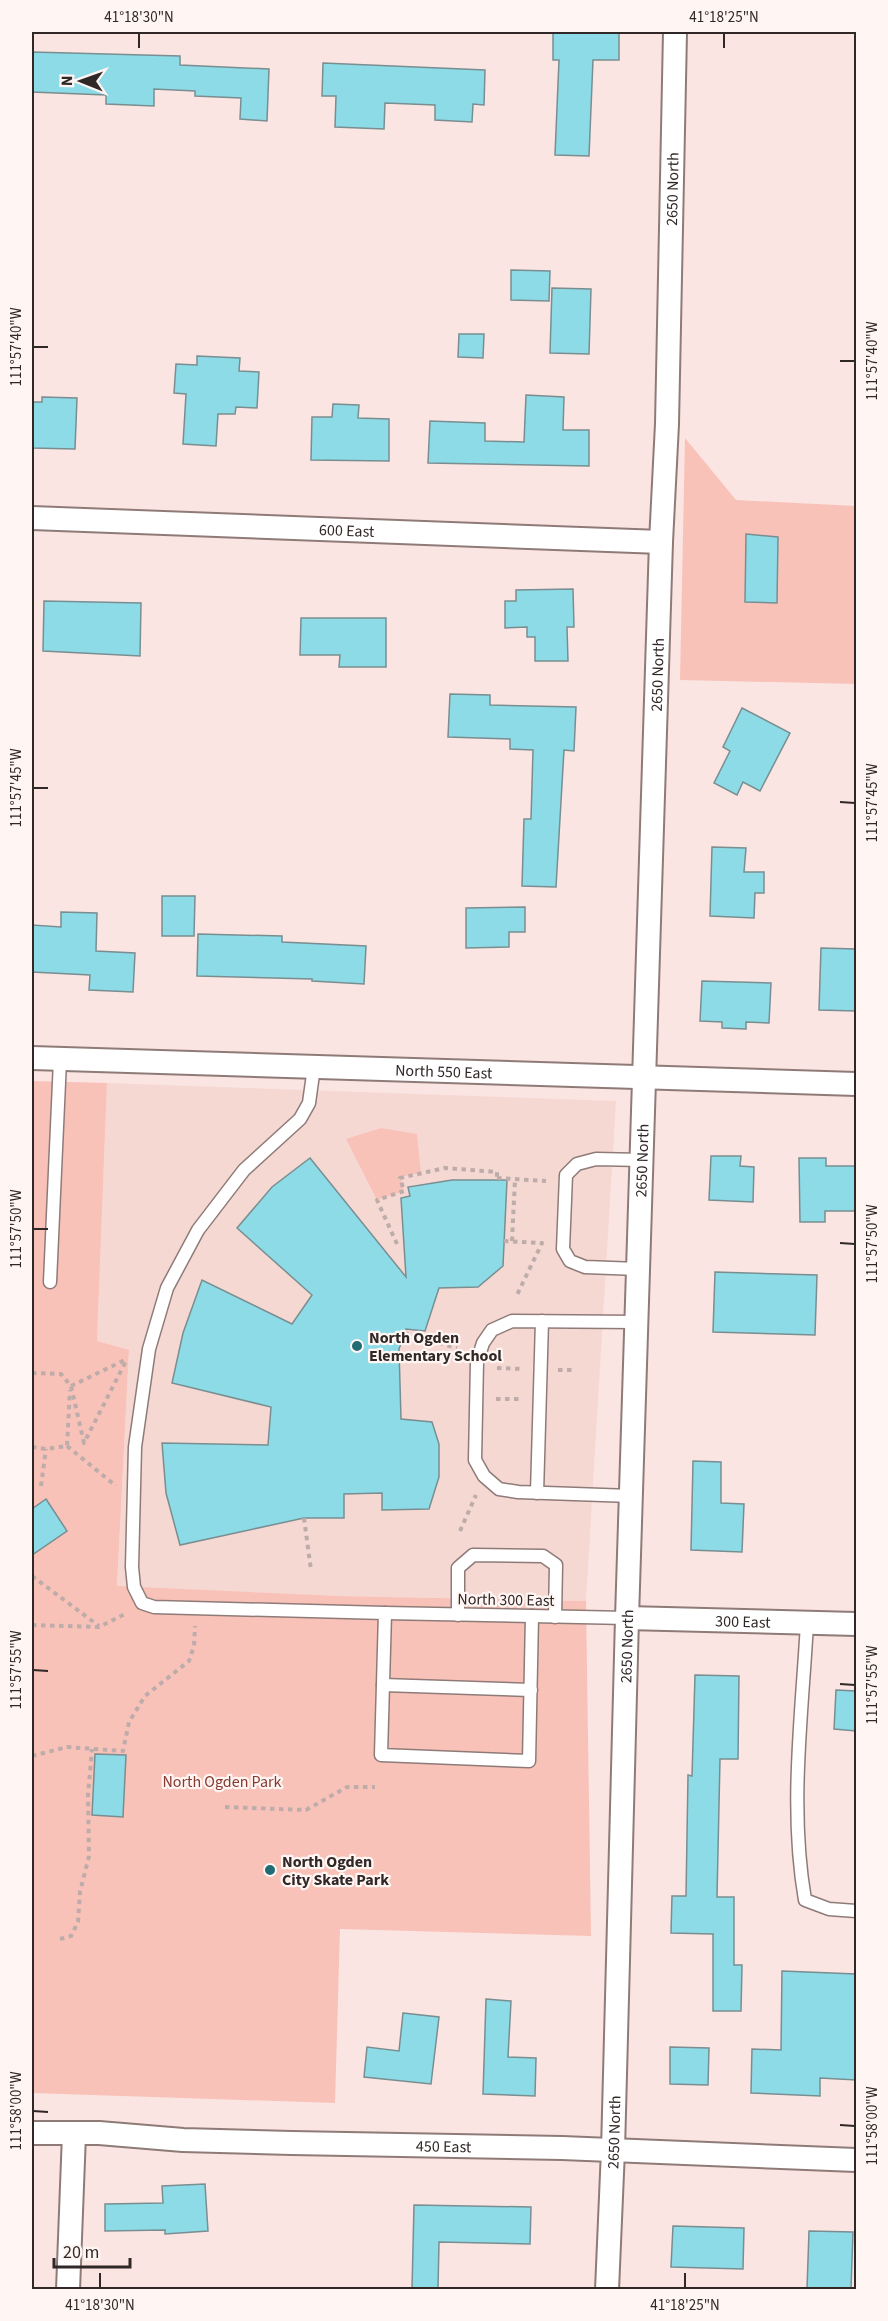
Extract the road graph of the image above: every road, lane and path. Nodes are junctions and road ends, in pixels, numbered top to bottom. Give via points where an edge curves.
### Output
1 (675, 32) edge
2 (32, 518) edge
3 (661, 542) junction
4 (32, 1058) edge
5 (60, 1060) junction
6 (314, 1067) junction
7 (645, 1076) junction
8 (856, 1084) edge
9 (642, 1160) junction
10 (515, 1179) junction
11 (546, 1181) dead end
12 (504, 1241) dead end
13 (512, 1241) junction
14 (397, 1244) dead end
15 (638, 1269) junction
16 (50, 1282) dead end
17 (516, 1297) dead end
18 (542, 1321) junction
19 (637, 1322) junction
20 (404, 1333) dead end
21 (457, 1348) dead end
22 (32, 1372) edge
23 (71, 1386) junction
24 (496, 1399) dead end
25 (540, 1399) junction
26 (67, 1446) junction
27 (32, 1447) edge
28 (46, 1449) junction
29 (41, 1486) dead end
30 (119, 1488) dead end
31 (537, 1493) junction
32 (477, 1494) dead end
33 (632, 1496) junction
34 (304, 1518) dead end
35 (460, 1531) dead end
36 (311, 1570) dead end
37 (32, 1575) edge
38 (130, 1611) dead end
39 (385, 1613) junction
40 (458, 1615) junction
41 (532, 1616) junction
42 (555, 1617) junction
43 (627, 1618) junction
44 (807, 1623) junction
45 (856, 1624) edge
46 (32, 1625) edge
47 (99, 1627) junction
48 (194, 1646) dead end
49 (383, 1685) junction
50 (531, 1690) junction
51 (92, 1749) junction
52 (32, 1756) edge
53 (375, 1787) dead end
54 (225, 1807) dead end
55 (856, 1911) edge
56 (60, 1939) dead end
57 (32, 2133) edge
58 (74, 2134) junction
59 (613, 2150) junction
60 (856, 2160) edge
61 (68, 2289) edge
62 (607, 2289) edge

1 - 3 street, 2650 North
2 - 3 street, 600 East
3 - 7 street, 2650 North
4 - 5 street, North 550 East
5 - 6 street, North 550 East
5 - 16 lane
6 - 7 street, North 550 East
6 - 39 lane, North 300 East via 309,1103 300,1119 244,1170 198,1230 167,1288 149,1349 135,1447 134,1587 142,1603 154,1607
7 - 8 street, North 550 East
7 - 9 street, 2650 North
9 - 15 street, 2650 North
9 - 15 lane via 596,1159 577,1164 566,1175 563,1249 570,1261 585,1267
10 - 11 path
10 - 13 path
10 - 14 path via 497,1179 497,1172 445,1168 400,1178 404,1191 377,1200
12 - 13 path
13 - 17 path via 542,1243
15 - 19 street, 2650 North
18 - 19 lane
18 - 25 lane
18 - 31 lane via 512,1321 492,1330 477,1362 475,1460 484,1476 499,1489
19 - 33 street, 2650 North
20 - 21 path
22 - 23 path via 61,1374
23 - 23 path via 89,1377 127,1359 84,1443
23 - 26 path
24 - 25 path
25 - 31 lane
26 - 28 path
26 - 30 path
27 - 28 path
28 - 29 path
31 - 33 lane
32 - 35 path
33 - 43 street, 2650 North
34 - 36 path
37 - 47 path
38 - 47 path
39 - 40 lane, North 300 East
39 - 49 lane
40 - 41 lane, North 300 East
40 - 42 lane via 458,1568 473,1556 543,1556 556,1565
41 - 42 lane, North 300 East
41 - 50 lane
42 - 43 lane, North 300 East
43 - 44 street, 300 East
43 - 59 street, 2650 North
44 - 45 street, 300 East
44 - 55 lane via 796,1807 803,1889 805,1900 829,1909
46 - 47 path
48 - 51 path via 189,1661 145,1696 129,1722 123,1751
49 - 50 lane
49 - 50 lane via 381,1755 529,1761
51 - 52 path via 67,1747
51 - 56 path via 89,1856 78,1922 71,1935
53 - 54 path via 347,1787 306,1810
57 - 58 street, 450 East
58 - 59 street, 450 East
58 - 61 street
59 - 60 street, 450 East
59 - 62 street, 2650 North

